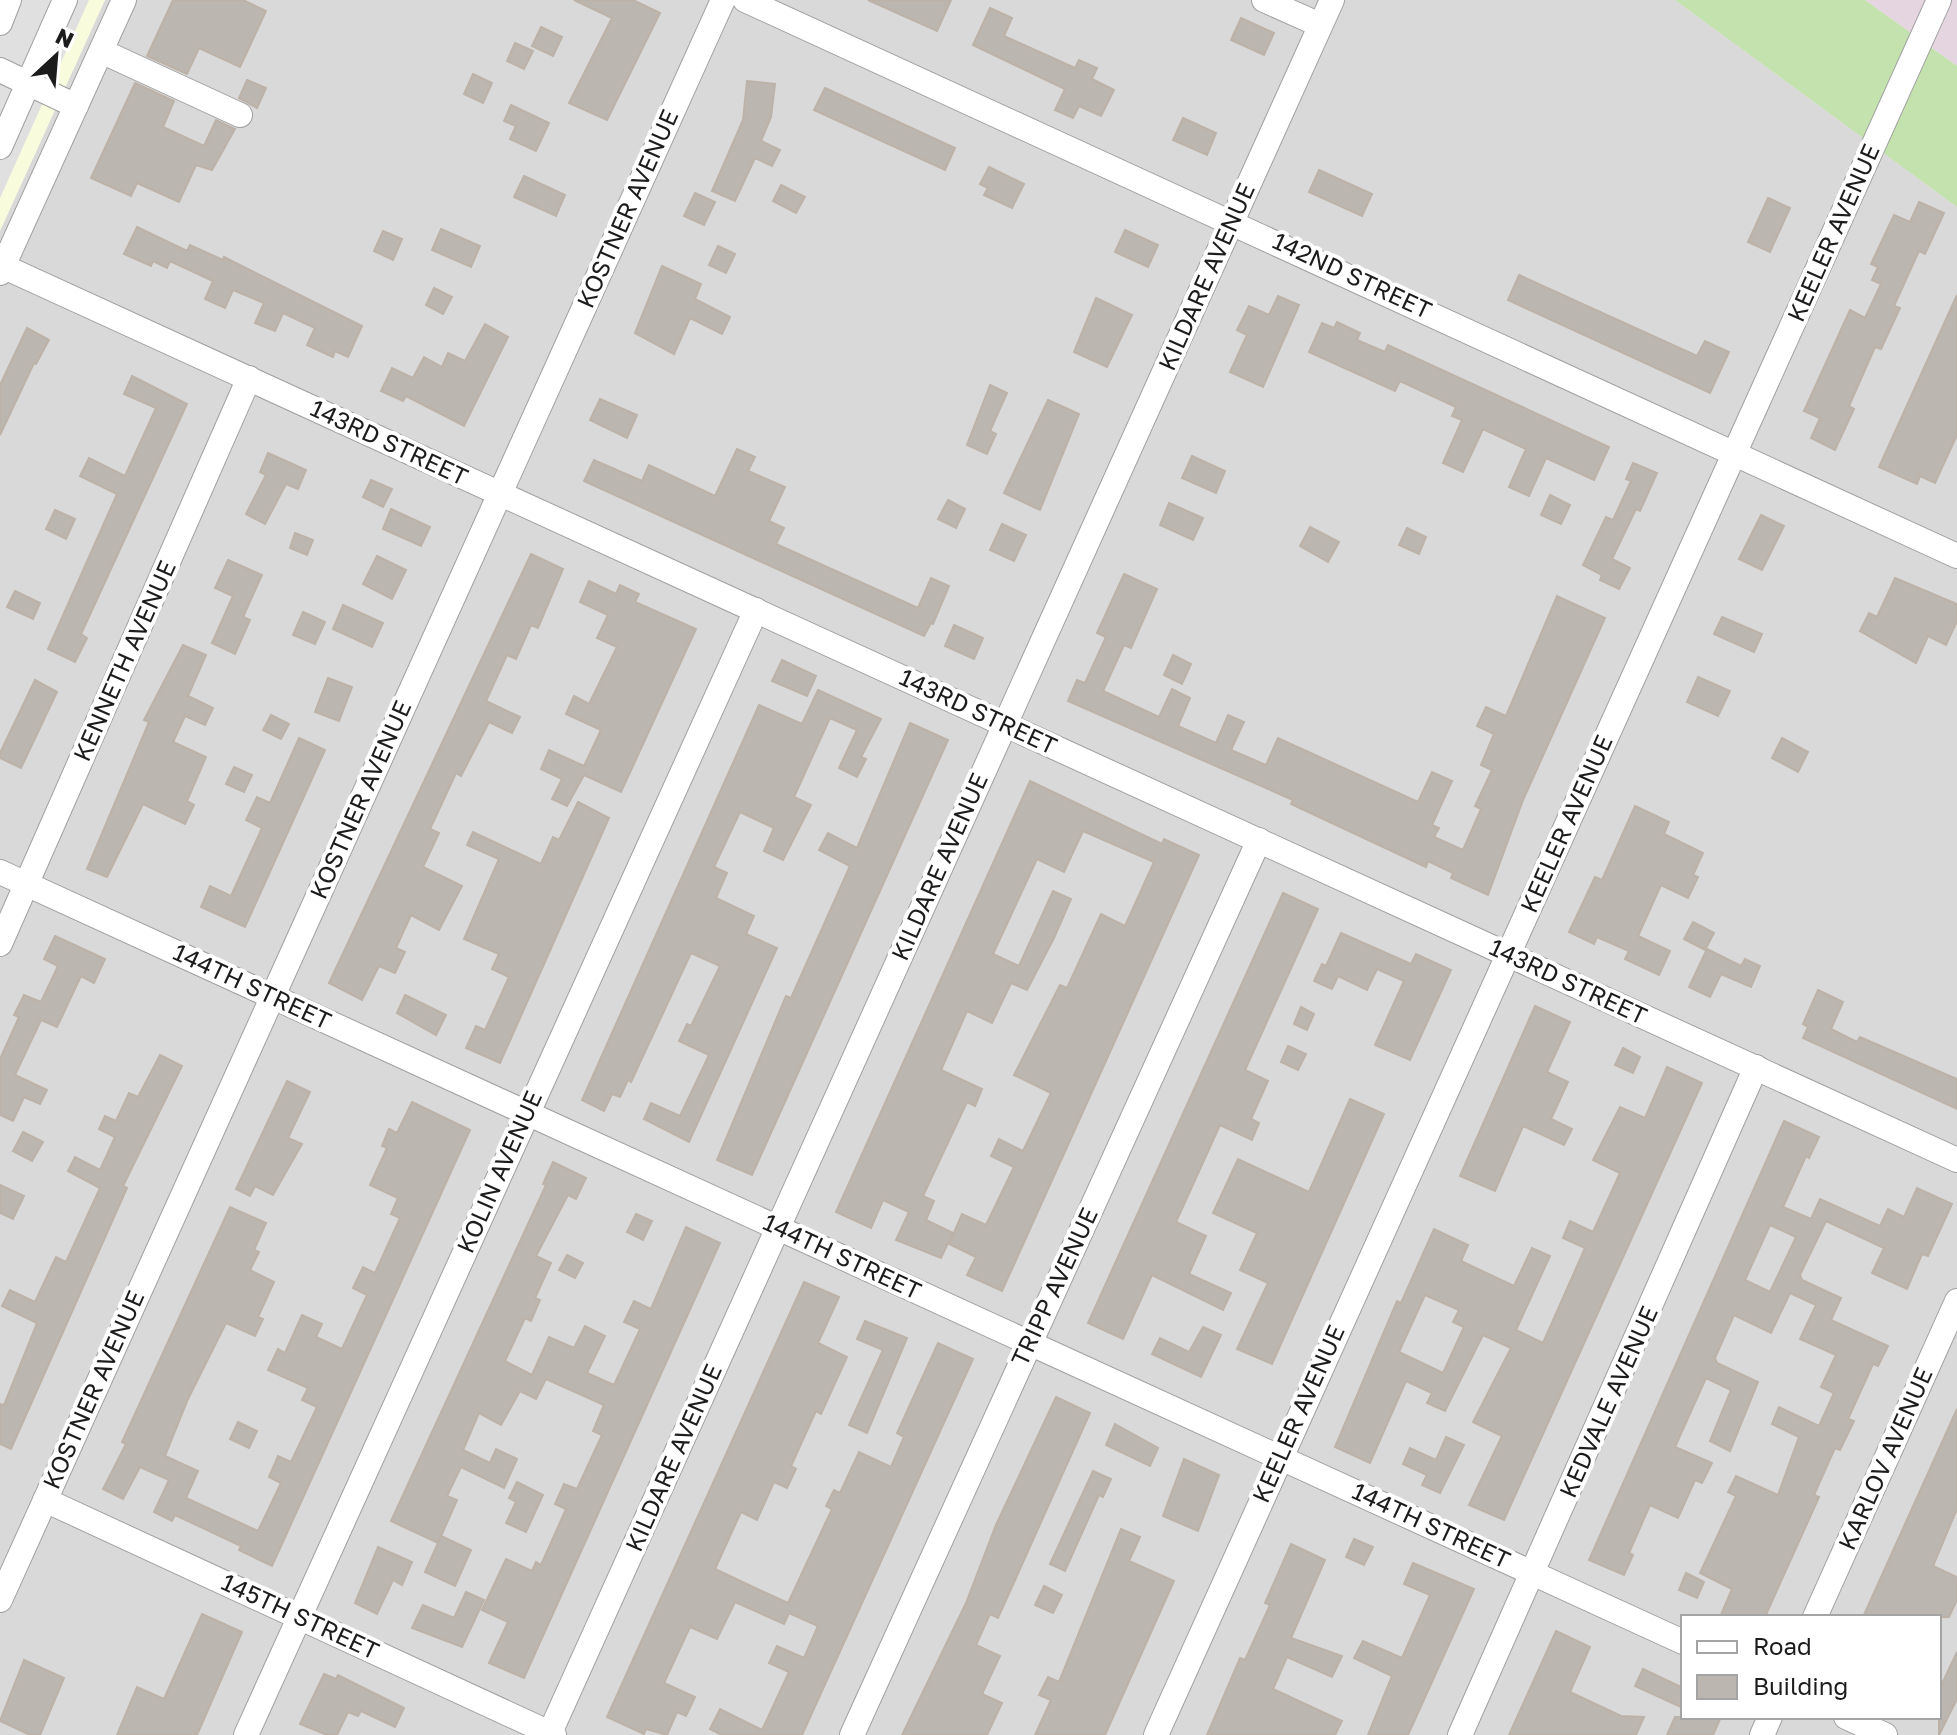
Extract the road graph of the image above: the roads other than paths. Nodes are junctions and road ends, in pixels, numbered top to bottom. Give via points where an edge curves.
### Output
1 (9, 0) edge
2 (65, 0) edge
3 (124, 0) edge
4 (723, 0) edge
5 (745, 0) edge
6 (1264, 0) edge
7 (1332, 0) edge
8 (1939, 0) edge
9 (0, 23) edge
10 (1320, 25) junction
11 (101, 51) junction
12 (0, 70) edge
13 (31, 85) junction
14 (76, 106) junction
15 (240, 115) dead end
16 (0, 147) edge
17 (1232, 221) junction
18 (1, 268) edge
19 (249, 378) junction
20 (1735, 452) junction
21 (499, 493) junction
22 (1955, 551) edge
23 (756, 610) junction
24 (1005, 724) junction
25 (1259, 840) junction
26 (0, 872) edge
27 (27, 884) junction
28 (0, 944) edge
29 (1508, 955) junction
30 (272, 996) junction
31 (1756, 1067) junction
32 (527, 1113) junction
33 (1957, 1160) edge
34 (778, 1228) junction
35 (1957, 1301) edge
36 (1029, 1343) junction
37 (1280, 1455) junction
38 (45, 1500) junction
39 (1533, 1574) junction
40 (2, 1591) edge
41 (1816, 1615) edge
42 (299, 1616) junction
43 (1681, 1641) edge
44 (1850, 1719) edge
45 (551, 1734) edge
46 (246, 1735) edge
47 (852, 1735) edge
48 (1156, 1735) edge
49 (1460, 1735) edge
50 (1885, 1735) edge

1 - 9 street
2 - 13 street
3 - 11 street
4 - 21 street, KOSTNER AVENUE
5 - 17 street, 142ND STREET
6 - 10 street
7 - 10 street, KILDARE AVENUE
8 - 20 street, KEELER AVENUE
10 - 17 street, KILDARE AVENUE
11 - 14 street
11 - 15 street
12 - 13 street
13 - 14 street
13 - 16 street
14 - 18 street
17 - 20 street, 142ND STREET
17 - 24 street, KILDARE AVENUE
18 - 19 street, 143RD STREET
19 - 21 street, 143RD STREET
19 - 27 street, KENNETH AVENUE
20 - 22 street, 142ND STREET
20 - 29 street, KEELER AVENUE
21 - 23 street, 143RD STREET
21 - 30 street, KOSTNER AVENUE
23 - 24 street, 143RD STREET
23 - 32 street, KOLIN AVENUE
24 - 25 street, 143RD STREET
24 - 34 street, KILDARE AVENUE
25 - 29 street, 143RD STREET
25 - 36 street, TRIPP AVENUE
26 - 27 street, 144TH STREET
27 - 28 street, KENNETH AVENUE
27 - 30 street, 144TH STREET
29 - 31 street, 143RD STREET
29 - 37 street, KEELER AVENUE
30 - 32 street, 144TH STREET
30 - 38 street, KOSTNER AVENUE
31 - 33 street, 143RD STREET
31 - 39 street, KEDVALE AVENUE
32 - 34 street, 144TH STREET
32 - 42 street, KOLIN AVENUE
34 - 36 street, 144TH STREET
34 - 45 street, KILDARE AVENUE
35 - 41 street, KARLOV AVENUE
36 - 37 street, 144TH STREET
36 - 47 street, TRIPP AVENUE
37 - 39 street, 144TH STREET
37 - 48 street, KEELER AVENUE
38 - 40 street, KOSTNER AVENUE
38 - 42 street, 145TH STREET
39 - 43 street, 144TH STREET
39 - 49 street, KEDVALE AVENUE
42 - 45 street, 145TH STREET
42 - 46 street, KOLIN AVENUE
44 - 50 street

